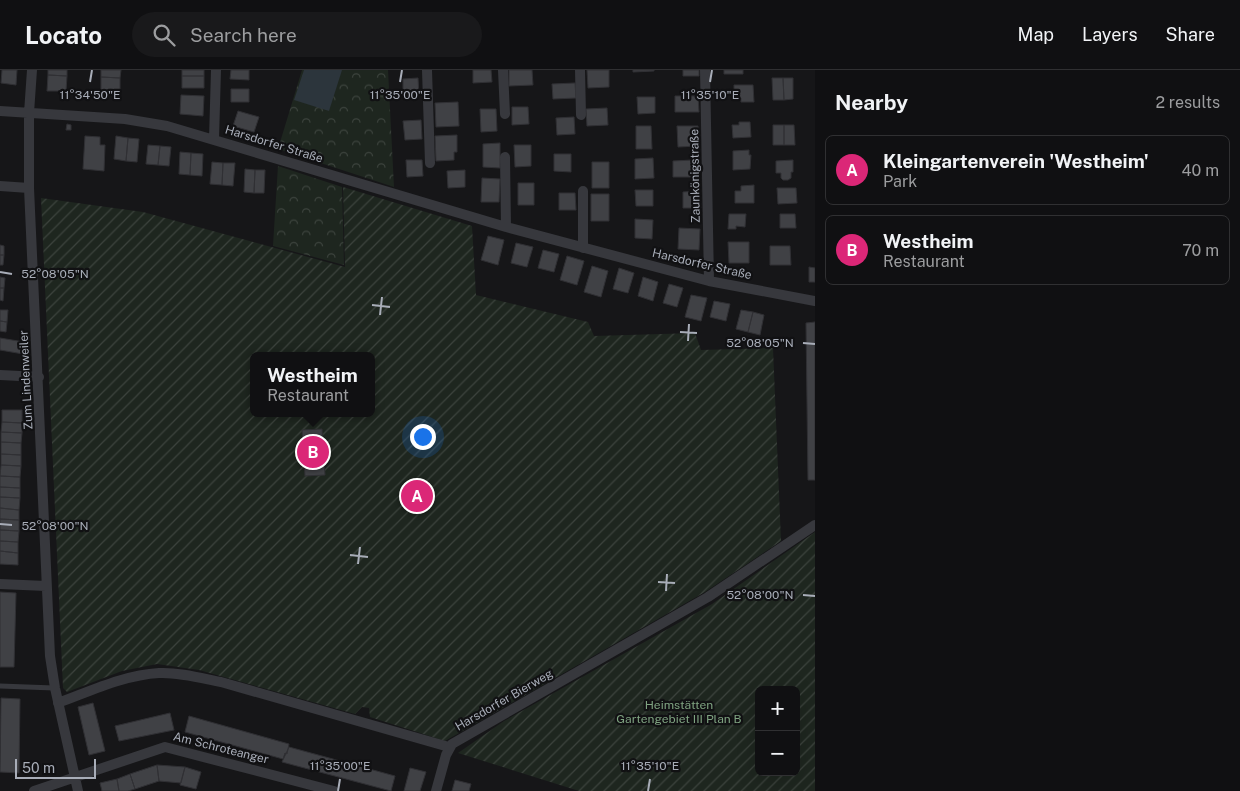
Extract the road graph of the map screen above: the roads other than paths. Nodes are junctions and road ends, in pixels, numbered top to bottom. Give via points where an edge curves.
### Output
1 (32, 70) edge
2 (216, 70) edge
3 (427, 70) edge
4 (502, 70) edge
5 (580, 70) edge
6 (705, 70) edge
7 (0, 111) edge
8 (29, 113) junction
9 (505, 114) dead end
10 (581, 115) dead end
11 (214, 139) junction
12 (505, 157) dead end
13 (430, 163) dead end
14 (0, 186) edge
15 (29, 188) junction
16 (583, 191) dead end
17 (506, 227) junction
18 (584, 248) junction
19 (709, 281) junction
20 (815, 301) edge
21 (0, 375) edge
22 (38, 377) junction
23 (815, 525) edge
24 (0, 584) edge
25 (46, 586) junction
26 (0, 686) edge
27 (55, 688) junction
28 (58, 704) junction
29 (449, 748) junction
30 (75, 778) junction
31 (34, 791) edge
32 (78, 791) edge
33 (334, 791) edge
34 (436, 791) edge

1 - 8 street, Zum Lindenweiler
2 - 11 street
3 - 13 street
4 - 9 street
5 - 10 street
6 - 19 street, Zaunkönigstraße
7 - 8 street, Harsdorfer Straße
8 - 11 street, Harsdorfer Straße via 125,119
8 - 15 street, Zum Lindenweiler
11 - 17 street, Harsdorfer Straße
12 - 17 street
14 - 15 street
15 - 22 street, Zum Lindenweiler
16 - 18 street
17 - 18 street, Harsdorfer Straße
18 - 19 street, Harsdorfer Straße
19 - 20 street, Harsdorfer Straße
21 - 22 street
22 - 25 street, Zum Lindenweiler
23 - 29 street, Harsdorfer Bierweg via 708,598
24 - 25 street
25 - 27 street, Zum Lindenweiler
26 - 27 lane
27 - 28 street, Zum Lindenweiler
28 - 29 street, Harsdorfer Bierweg via 125,679 159,673 186,675 221,682
28 - 30 street, Zum Lindenweiler
29 - 34 street
30 - 31 street, Am Schroteanger
30 - 32 street, Zum Lindenweiler
30 - 33 street, Am Schroteanger via 167,747

